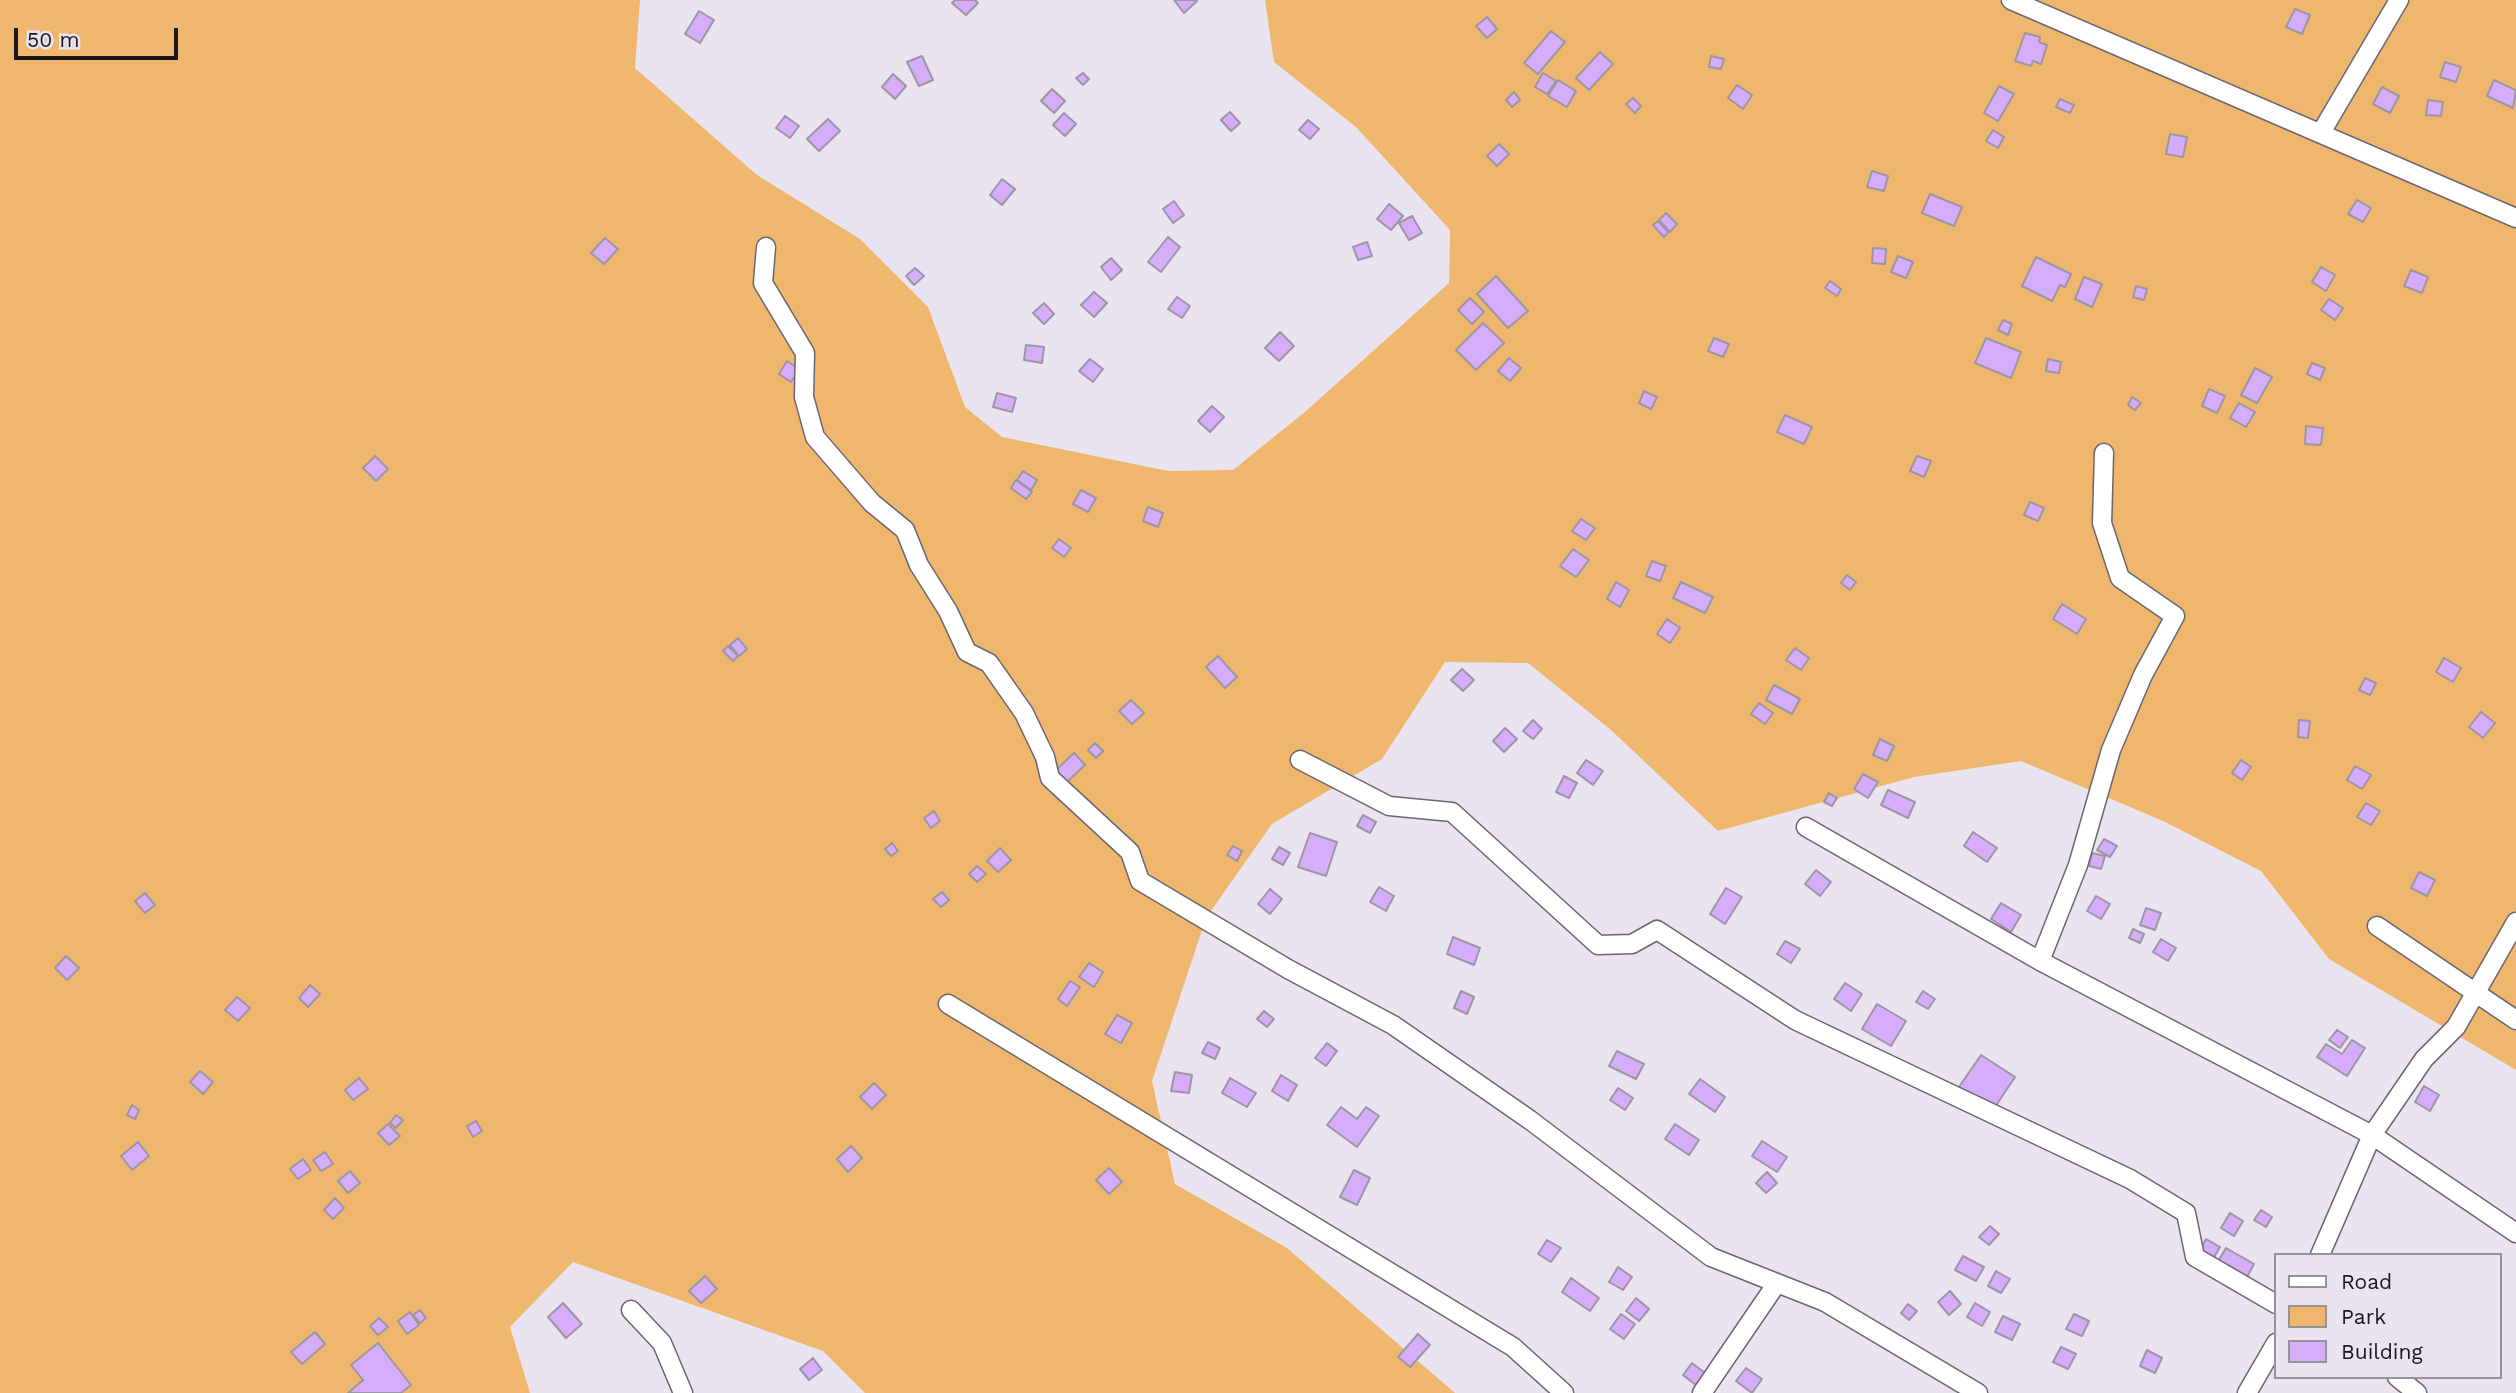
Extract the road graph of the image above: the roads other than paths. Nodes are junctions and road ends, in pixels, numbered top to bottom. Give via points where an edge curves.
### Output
1 (2011, 0) edge
2 (2399, 0) edge
3 (2322, 131) junction
4 (2516, 218) edge
5 (766, 247) dead end
6 (2105, 453) dead end
7 (1300, 760) dead end
8 (1806, 827) dead end
9 (2516, 922) edge
10 (2377, 926) dead end
11 (2040, 961) junction
12 (948, 1004) dead end
13 (2516, 1020) edge
14 (2372, 1135) junction
15 (2516, 1233) edge
16 (2321, 1253) edge
17 (1777, 1283) junction
18 (2274, 1303) edge
19 (631, 1310) dead end
20 (2274, 1346) edge
21 (2400, 1379) edge
22 (683, 1393) edge
23 (1564, 1393) edge
24 (1702, 1393) edge
25 (1978, 1393) edge
26 (2247, 1393) edge
27 (2417, 1393) edge

1 - 3 street
2 - 3 street
3 - 4 street
5 - 17 street via 763,283 805,353 804,397 815,437 872,503 905,530 967,652 989,663 1024,713 1050,778 1130,852 1140,881 1289,970 1393,1025 1530,1120 1711,1257
6 - 11 street via 2102,523 2120,578 2175,616 2110,750 2078,865
7 - 18 street via 1390,806 1452,812 1598,945 1632,944 1657,930 1795,1020 2130,1180 2186,1213 2195,1257
8 - 11 street
9 - 14 street via 2456,1027 2424,1059
10 - 13 street
11 - 14 street
12 - 23 street via 1513,1347
14 - 15 street
14 - 16 street
17 - 24 street
17 - 25 street via 1825,1302
19 - 22 street via 663,1343
20 - 26 street
21 - 27 street

